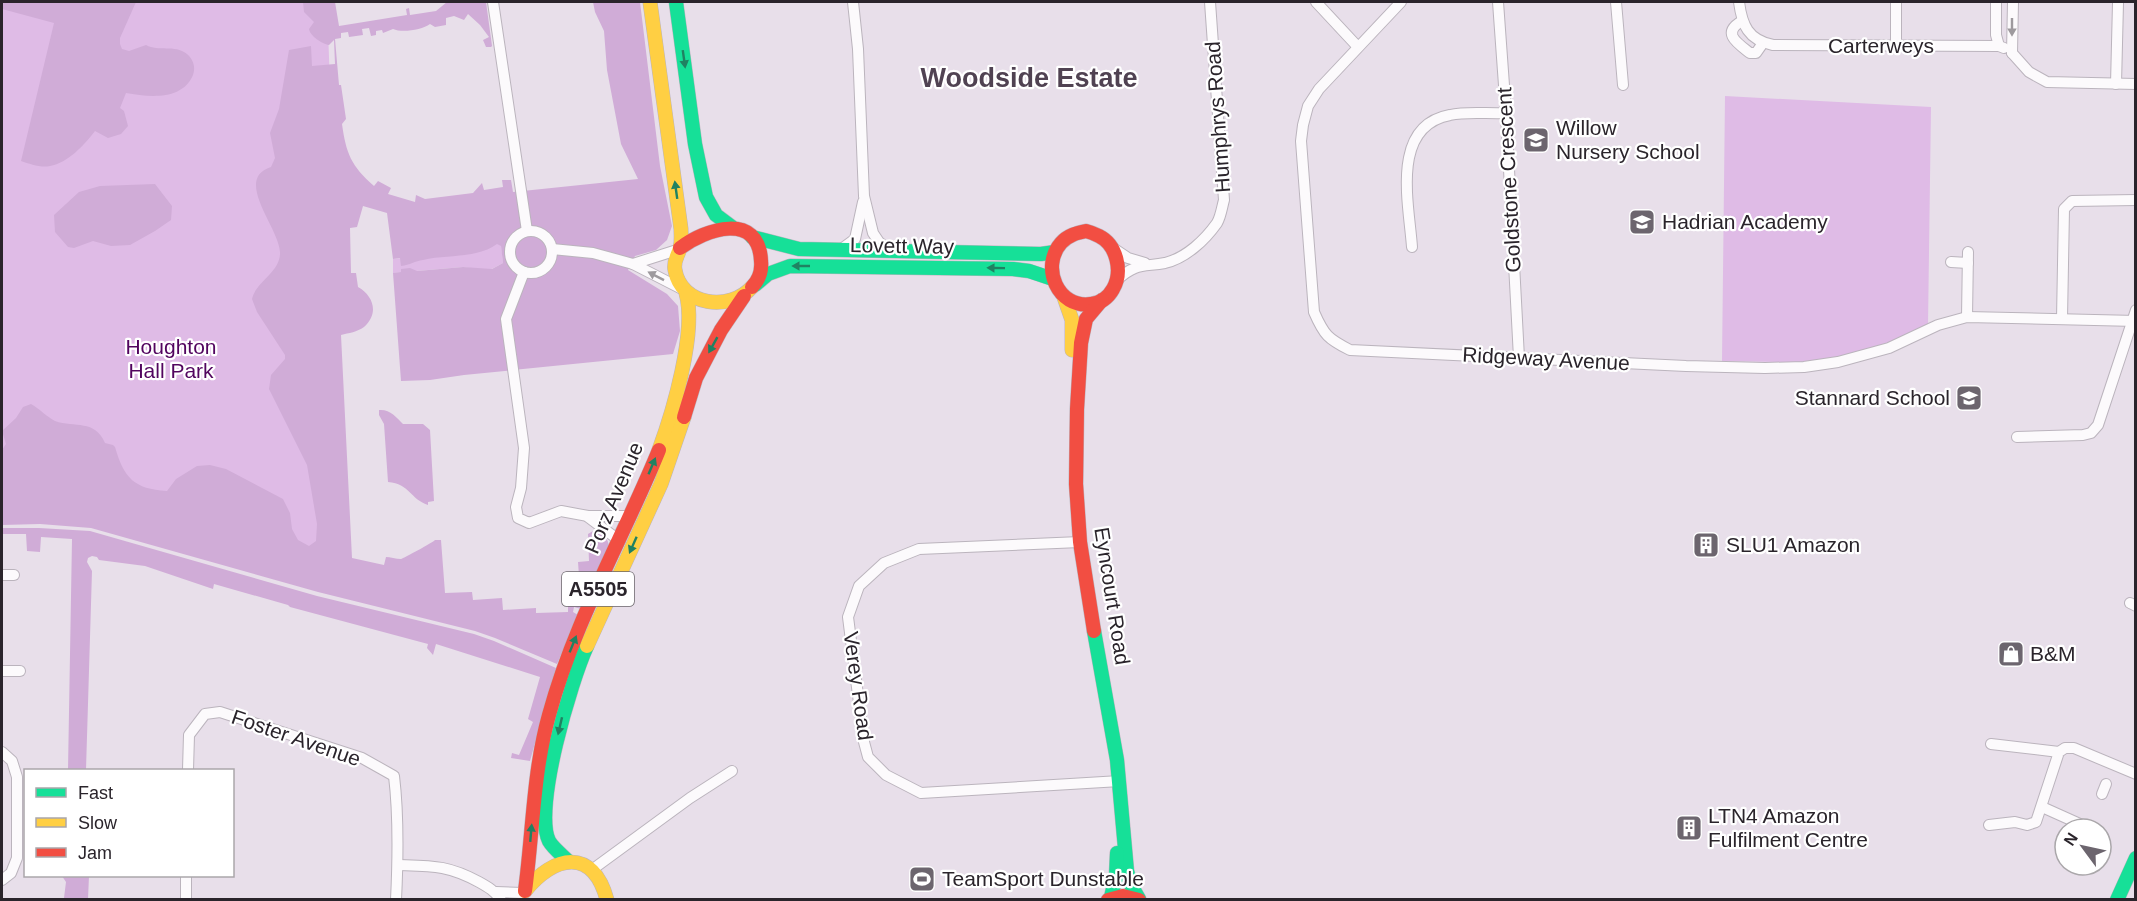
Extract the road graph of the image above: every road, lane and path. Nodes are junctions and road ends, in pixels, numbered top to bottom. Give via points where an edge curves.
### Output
1 (493, 2) edge
2 (650, 2) edge
3 (676, 2) edge
4 (853, 2) edge
5 (1210, 2) edge
6 (1316, 2) edge
7 (1401, 2) edge
8 (1498, 2) edge
9 (1616, 2) edge
10 (1739, 2) edge
11 (1896, 2) edge
12 (1996, 2) edge
13 (2013, 2) edge
14 (2118, 3) dead end
15 (1742, 21) junction
16 (1763, 43) junction
17 (1357, 46) junction
18 (1896, 46) junction
19 (1999, 46) junction
20 (2012, 52) junction
21 (2116, 84) junction
22 (2136, 84) edge
23 (1623, 85) dead end
24 (1506, 113) junction
25 (864, 196) junction
26 (2136, 200) edge
27 (732, 227) junction
28 (527, 231) junction
29 (752, 237) junction
30 (1412, 247) dead end
31 (1113, 248) junction
32 (552, 249) junction
33 (678, 249) junction
34 (840, 250) junction
35 (889, 250) junction
36 (1055, 252) junction
37 (1951, 262) dead end
38 (633, 264) junction
39 (1151, 264) junction
40 (524, 272) junction
41 (1053, 279) junction
42 (1117, 280) junction
43 (755, 285) junction
44 (683, 291) junction
45 (744, 296) junction
46 (1064, 297) junction
47 (1102, 300) junction
48 (1967, 317) junction
49 (2134, 317) edge
50 (2062, 320) junction
51 (1519, 358) junction
52 (2016, 437) dead end
53 (588, 516) junction
54 (631, 516) junction
55 (620, 541) junction
56 (1076, 543) junction
57 (14, 575) dead end
58 (2, 576) edge
59 (2, 671) edge
60 (20, 671) dead end
61 (1990, 744) dead end
62 (2, 752) edge
63 (2059, 752) junction
64 (188, 769) edge
65 (732, 771) dead end
66 (2136, 774) edge
67 (1116, 781) junction
68 (2042, 807) junction
69 (2064, 817) edge
70 (1989, 825) dead end
71 (2136, 858) edge
72 (568, 861) junction
73 (398, 865) junction
74 (593, 869) junction
75 (186, 877) edge
76 (2, 880) edge
77 (2136, 888) edge
78 (522, 895) edge
79 (498, 896) edge
80 (1110, 898) edge
81 (607, 899) edge
82 (1139, 899) edge
83 (186, 900) edge
84 (396, 900) edge
85 (2117, 900) edge
86 (2130, 900) edge

1 - 28 street
33 -> 2 main road, A5505 via 681,229
3 -> 27 main road via 706,197 716,215
4 - 25 street
5 - 39 street, Humphrys Road via 1222,211 1218,222 1191,250 1175,259
6 - 17 street
7 - 17 street, Ridgeway Avenue
8 - 24 street, Goldstone Crescent
9 - 23 street
10 - 15 street, Carterweys
11 - 18 street
12 - 19 street
13 -> 20 street
14 - 21 street
15 - 16 street
15 - 16 street, Carterweys via 1734,26 1732,38 1750,53 1756,53
16 - 18 street, Carterweys
17 - 51 street, Ridgeway Avenue via 1319,89 1308,106 1303,125 1314,312 1320,326 1329,339 1350,350
18 - 19 street, Carterweys
19 - 20 street
20 - 21 street via 2029,72 2047,82
21 - 22 street
24 - 30 street via 1449,115 1427,125 1413,141 1407,162
24 - 51 street, Goldstone Crescent
25 - 34 street via 855,239
25 - 35 street via 873,233
26 - 50 street via 2072,201 2064,209
27 - 29 main road
27 - 33 main road via 711,231
28 - 32 street via 546,237
28 - 40 street via 515,238 510,250 513,263
29 - 34 main road, Lovett Way via 799,249
29 - 43 main road via 759,245 763,263
31 - 36 main road via 1101,236 1080,231 1065,238
31 - 39 street via 1128,258
31 - 42 main road
32 - 38 street via 594,253
32 - 40 street via 544,268
33 - 38 street
33 - 44 main road, A5505 via 675,278
34 - 35 main road, Lovett Way
35 - 36 main road, Lovett Way
36 - 41 main road
37 - 48 street via 1968,257
44 -> 38 street
39 - 42 street, Humphrys Road via 1133,267
40 - 53 street via 506,319 524,448 518,518 529,523 561,511
41 -> 43 main road, Lovett Way via 1013,269 790,266 768,273
41 - 46 main road
42 - 47 main road
43 - 45 main road, A5505
44 - 45 main road via 695,299 712,302
54 -> 44 main road, Porz Avenue / A5505 via 660,446 675,396 691,320 690,305
45 -> 72 main road, Porz Avenue / A5505 via 696,378 661,484 582,657 564,711 551,765 544,822 549,841
46 - 47 main road via 1085,305
46 - 56 main road, Eyncourt Road via 1072,320 1068,423
47 - 56 main road, Eyncourt Road via 1086,319 1081,343
48 - 50 street, Ridgeway Avenue
48 - 51 street, Ridgeway Avenue via 1938,325 1889,348 1804,367
49 - 50 street, Ridgeway Avenue
49 - 52 street via 2098,424 2091,433
53 - 54 street
53 - 55 street
54 - 55 main road, Porz Avenue / A5505
78 -> 55 main road, Porz Avenue / A5505 via 528,873 536,771 546,725 574,641
56 - 67 main road, Eyncourt Road via 1081,608
56 - 67 street, Verey Road via 919,549 884,563 859,586 848,617 864,742 868,757 886,775 921,793
57 - 58 street
59 - 60 street
61 - 63 street
62 - 76 street via 15,768 17,858 11,873
63 - 66 street via 2074,748 2108,779
63 - 68 street
64 - 73 street, Foster Avenue via 189,735 205,714 220,712 362,758 394,776
65 - 74 street
67 - 80 main road, Eyncourt Road via 1117,864
67 - 82 main road, Eyncourt Road via 1127,871
68 - 69 street
68 - 70 street via 2036,822
71 - 85 main road
72 - 74 main road
72 - 78 main road via 539,874
73 - 79 street via 442,866 463,873
73 - 84 street, Foster Avenue
74 - 81 main road
75 - 83 street
77 - 86 main road
78 - 79 street
80 - 82 main road via 1120,895

